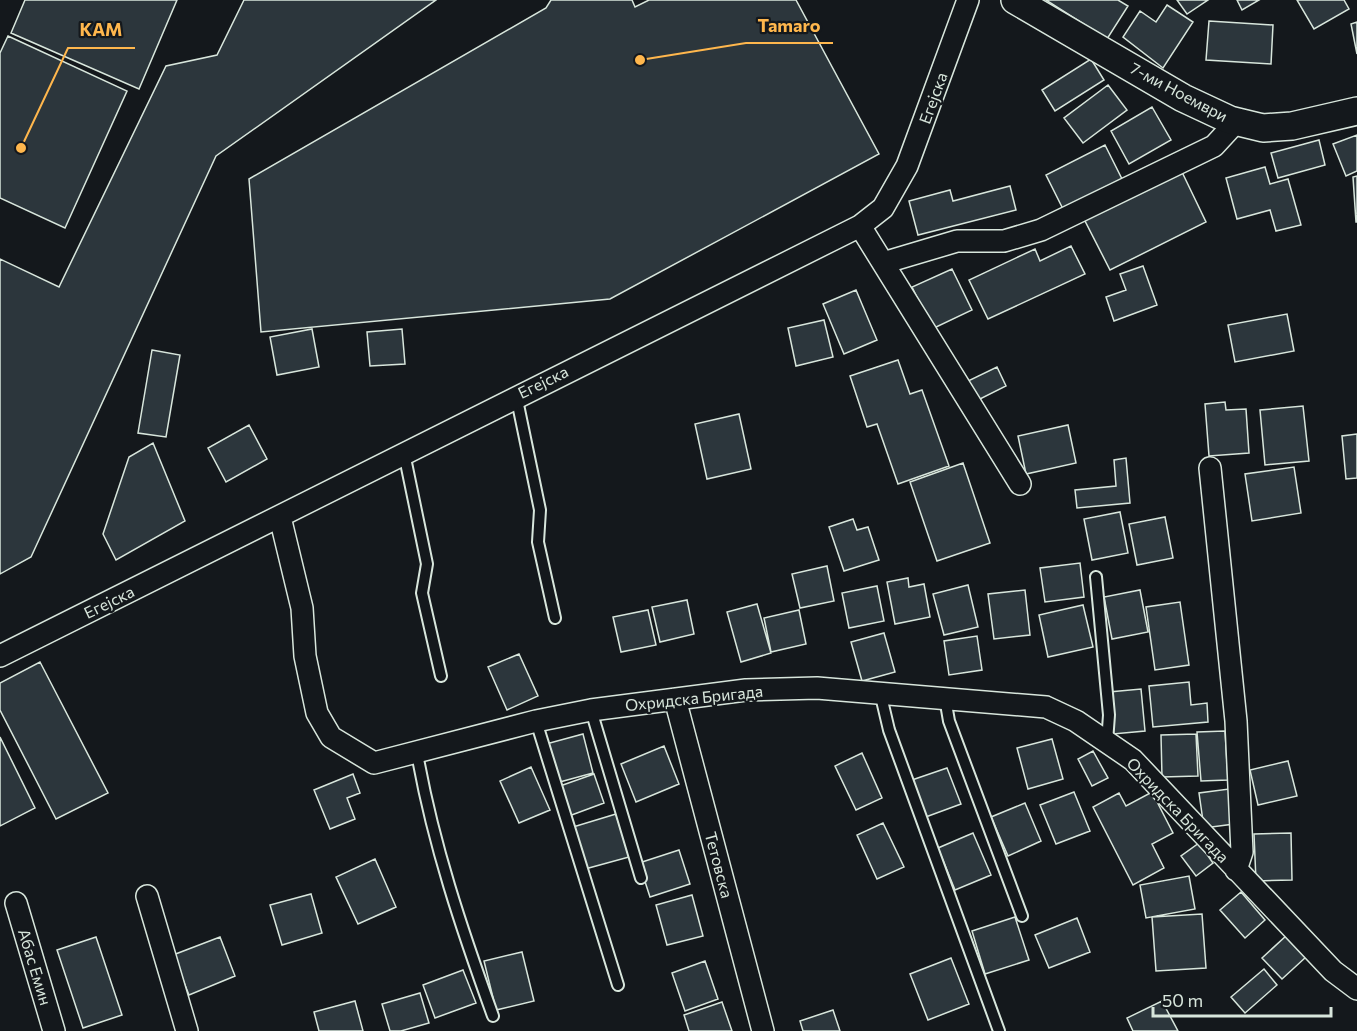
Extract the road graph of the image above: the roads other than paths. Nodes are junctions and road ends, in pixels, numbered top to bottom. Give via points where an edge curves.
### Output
1 (969, 0) edge
2 (1015, 0) edge
3 (1357, 111) edge
4 (1237, 121) junction
5 (860, 226) junction
6 (883, 264) junction
7 (516, 395) junction
8 (404, 453) junction
9 (1210, 468) dead end
10 (1020, 484) dead end
11 (280, 517) junction
12 (1096, 577) dead end
13 (555, 618) dead end
14 (0, 656) edge
15 (441, 676) dead end
16 (880, 692) junction
17 (945, 698) junction
18 (675, 699) junction
19 (591, 710) junction
20 (536, 721) junction
21 (1107, 742) junction
22 (417, 753) junction
23 (1236, 870) junction
24 (641, 878) dead end
25 (147, 896) dead end
26 (16, 903) dead end
27 (1023, 916) dead end
28 (618, 985) dead end
29 (1357, 989) edge
30 (493, 1016) dead end
31 (54, 1031) edge
32 (187, 1031) edge
33 (763, 1031) edge
34 (999, 1031) edge

1 - 5 street, Егејска via 907,166 883,208
2 - 4 street, 7-ми Ноември via 1183,98
3 - 4 street, 7-ми Ноември via 1292,126 1263,128
4 - 6 street via 1214,146 1041,230 1004,241 957,241
5 - 6 street
5 - 7 street, Егејска
6 - 10 street
7 - 8 street, Егејска
7 - 13 lane via 540,510 538,542
8 - 11 street, Егејска
8 - 15 lane via 427,564 422,593
9 - 23 street, Охридска Бригада via 1236,721 1242,852
11 - 14 street, Егејска
11 - 22 street, Охридска Бригада via 302,608 305,656 317,713 331,737 374,763
12 - 21 lane via 1109,715
16 - 17 street, Охридска Бригада
16 - 18 street, Охридска Бригада via 817,688 746,690
16 - 34 lane via 888,730
17 - 21 street, Охридска Бригада via 1046,707
17 - 27 lane via 949,721
18 - 19 street, Охридска Бригада
18 - 33 street, Тетовска
19 - 20 street, Охридска Бригада
19 - 24 lane
20 - 22 street, Охридска Бригада
20 - 28 lane
21 - 23 street, Охридска Бригада via 1133,760
22 - 30 lane via 430,821
23 - 29 street, Охридска Бригада via 1333,971
25 - 32 street
26 - 31 street, Абас Емин

